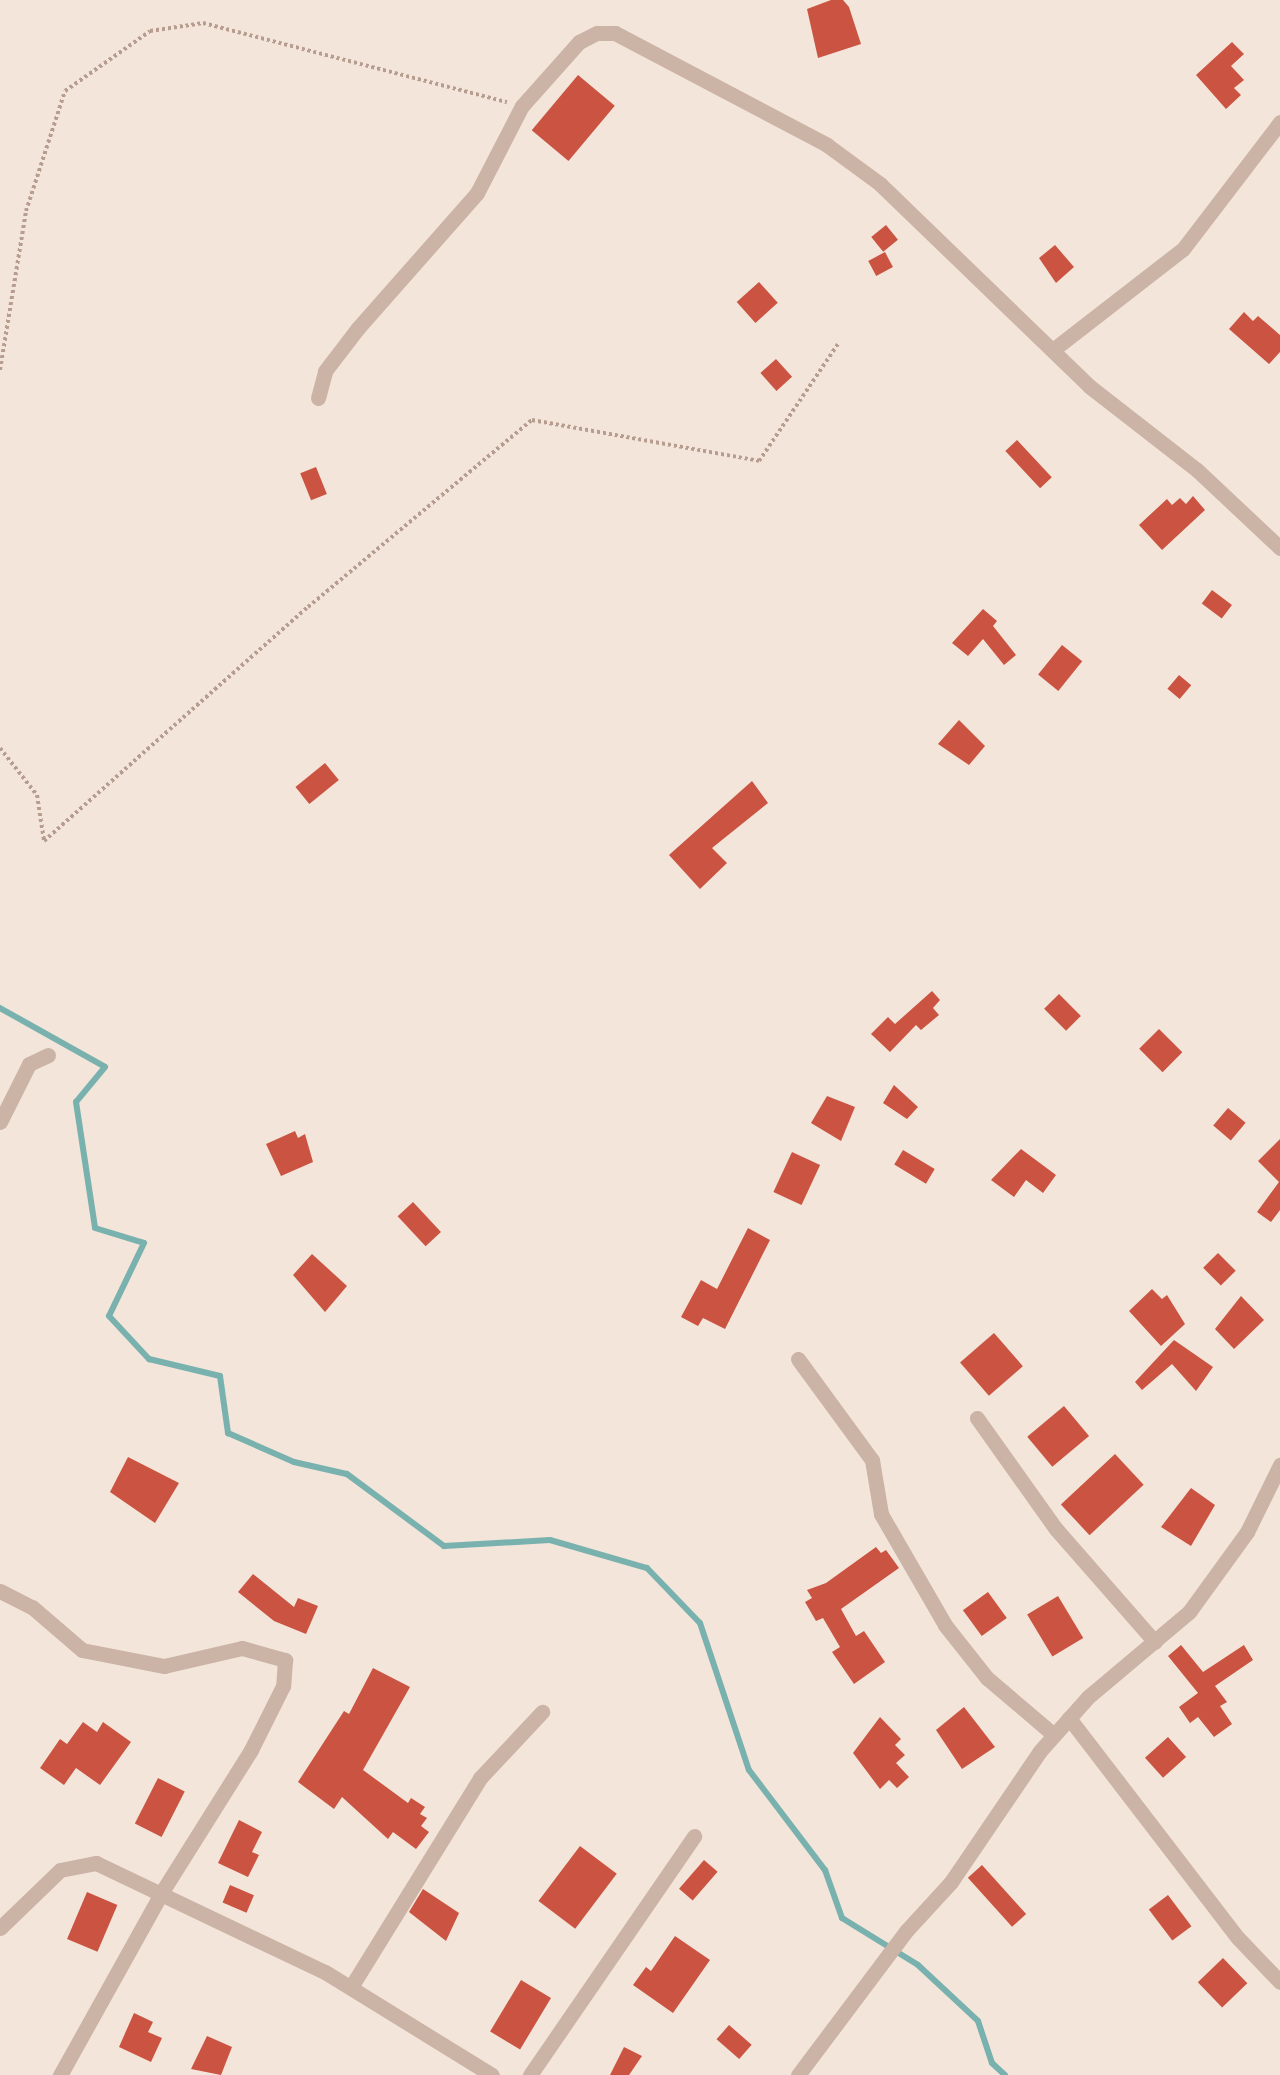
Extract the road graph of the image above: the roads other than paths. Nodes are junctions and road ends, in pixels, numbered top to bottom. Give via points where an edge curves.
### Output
1 (1280, 122) edge
2 (1054, 349) junction
3 (318, 398) dead end
4 (1280, 548) edge
5 (48, 1055) dead end
6 (0, 1122) edge
7 (798, 1359) dead end
8 (977, 1418) dead end
9 (1280, 1465) edge
10 (0, 1591) edge
11 (1155, 1642) junction
12 (542, 1712) dead end
13 (1069, 1718) junction
14 (1054, 1735) junction
15 (694, 1836) dead end
16 (162, 1892) junction
17 (0, 1928) edge
18 (1280, 1982) edge
19 (351, 1988) junction
20 (60, 2075) edge
21 (492, 2075) edge
22 (530, 2075) edge
23 (798, 2075) edge

1 - 2 street via 1183,249
2 - 3 street via 880,184 827,145 615,33 597,33 579,42 522,106 477,193 358,328 325,371
2 - 4 street via 1089,386 1197,470
5 - 6 street via 29,1065
7 - 14 street via 873,1460 881,1514 945,1625 987,1678
8 - 11 street via 1056,1529
9 - 11 street via 1221,1571 1189,1612
10 - 16 street via 32,1607 82,1650 164,1666 242,1648 285,1659 283,1686 251,1749
11 - 13 street
12 - 19 street via 480,1778
13 - 14 street
13 - 18 street via 1238,1938
14 - 23 street via 951,1882 907,1930 889,1960
15 - 22 street
16 - 17 street via 96,1863 77,1864 60,1870
16 - 19 street
16 - 20 street
19 - 21 street

